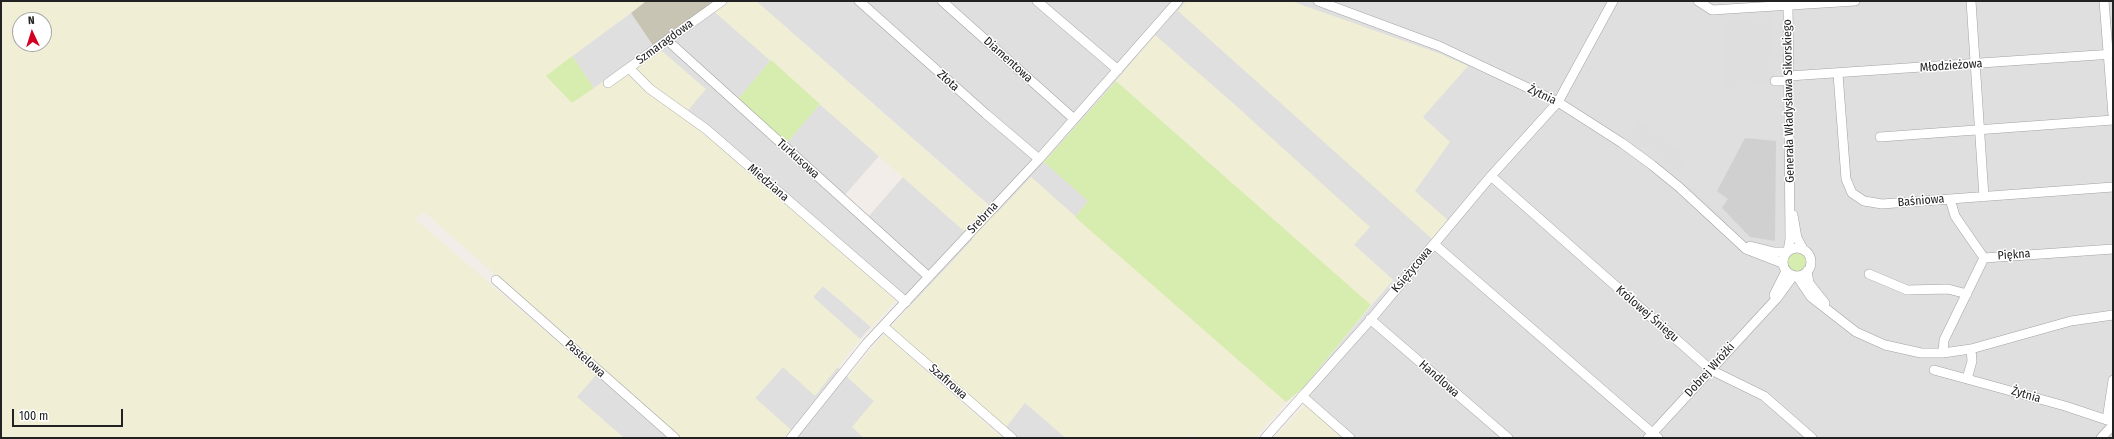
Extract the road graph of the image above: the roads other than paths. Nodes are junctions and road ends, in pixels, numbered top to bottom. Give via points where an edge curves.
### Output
1 (722, 1) edge
2 (859, 1) edge
3 (942, 1) edge
4 (1037, 1) edge
5 (1178, 1) edge
6 (1318, 1) edge
7 (1613, 1) edge
8 (1698, 1) edge
9 (1855, 1) edge
10 (1971, 1) edge
11 (2104, 1) edge
12 (1788, 3) edge
13 (667, 40) junction
14 (2110, 54) edge
15 (1975, 64) junction
16 (629, 68) junction
17 (1118, 70) junction
18 (1838, 74) junction
19 (1789, 78) junction
20 (1775, 81) dead end
21 (608, 83) dead end
22 (1558, 102) junction
23 (2113, 115) edge
24 (1074, 119) junction
25 (2113, 120) edge
26 (1980, 130) junction
27 (1880, 137) dead end
28 (1039, 159) junction
29 (1491, 176) junction
30 (2113, 187) edge
31 (1984, 196) junction
32 (1950, 199) junction
33 (1790, 200) junction
34 (1736, 239) junction
35 (1434, 244) junction
36 (1803, 249) junction
37 (2113, 249) edge
38 (1787, 251) junction
39 (1984, 258) junction
40 (1790, 271) junction
41 (1807, 272) junction
42 (1869, 274) dead end
43 (929, 278) junction
44 (496, 280) dead end
45 (1967, 294) junction
46 (906, 302) junction
47 (1832, 312) junction
48 (2113, 315) edge
49 (1370, 319) junction
50 (883, 326) junction
51 (1971, 349) junction
52 (1943, 353) junction
53 (1711, 370) junction
54 (1934, 370) dead end
55 (1967, 380) junction
56 (2113, 380) edge
57 (1302, 396) junction
58 (2111, 422) edge
59 (1653, 436) edge
60 (675, 438) edge
61 (791, 438) edge
62 (1012, 438) edge
63 (1265, 438) edge
64 (1350, 438) edge
65 (1508, 438) edge
66 (1812, 438) edge
67 (2100, 438) edge

1 - 13 street, Szmaragdowa
2 - 28 street, Złota
3 - 24 street, Diamentowa
4 - 17 street
5 - 17 street, Srebrna
6 - 22 street, Żytnia via 1439,46
7 - 22 street, Księżycowa
8 - 12 street via 1712,10
9 - 12 street
10 - 15 street
11 - 14 street
12 - 19 street, Generała Władysława Sikorskiego
13 - 16 street, Szmaragdowa
13 - 43 street, Turkusowa
14 - 15 street, Młodzieżowa
14 - 23 street
15 - 18 street, Młodzieżowa
15 - 26 street
16 - 21 street, Szmaragdowa
16 - 46 street, Miedziana via 650,89 706,129
17 - 24 street, Srebrna
18 - 19 street, Młodzieżowa
18 - 32 street, Baśniowa via 1845,176 1852,193 1864,202 1874,204
19 - 20 street, Młodzieżowa
19 - 33 street, Generała Władysława Sikorskiego
22 - 29 street, Księżycowa
22 - 34 street, Żytnia via 1652,165
24 - 28 street, Srebrna
25 - 26 street
26 - 27 street
26 - 31 street
28 - 43 street, Srebrna
29 - 35 street, Księżycowa
29 - 53 street, Królowej Śniegu
30 - 31 street, Baśniowa
31 - 32 street, Baśniowa
32 - 39 street, Piękna via 1955,216
33 - 36 street, Generała Władysława Sikorskiego via 1797,238
33 - 38 street, Generała Władysława Sikorskiego via 1790,242
34 - 38 street, Żytnia via 1756,248 1774,252
34 - 40 street, Żytnia via 1751,252
35 - 49 street, Księżycowa
35 - 59 street
36 - 38 street
36 - 41 street via 1810,259
37 - 39 street, Piękna
38 - 40 street
39 - 45 street
40 - 41 street
40 - 47 street via 1811,297
40 - 53 street, Dobrej Wróżki via 1781,293
41 - 47 street via 1809,283
42 - 45 street via 1907,290 1948,288
43 - 46 street, Srebrna
44 - 60 street, Pastelowa
45 - 52 street via 1944,340
46 - 50 street, Srebrna
47 - 52 street via 1856,332 1885,345 1921,353
48 - 51 street via 2071,321
49 - 57 street, Księżycowa
49 - 65 street, Handlowa
50 - 61 street, Srebrna
50 - 62 street, Szafirowa
51 - 52 street
51 - 55 street via 1972,361
53 - 59 street, Dobrej Wróżki
53 - 66 street, Królowej Śniegu via 1764,396
54 - 55 street, Żytnia
55 - 58 street, Żytnia via 2044,400
56 - 58 street
57 - 63 street, Księżycowa
57 - 64 street
58 - 67 street

